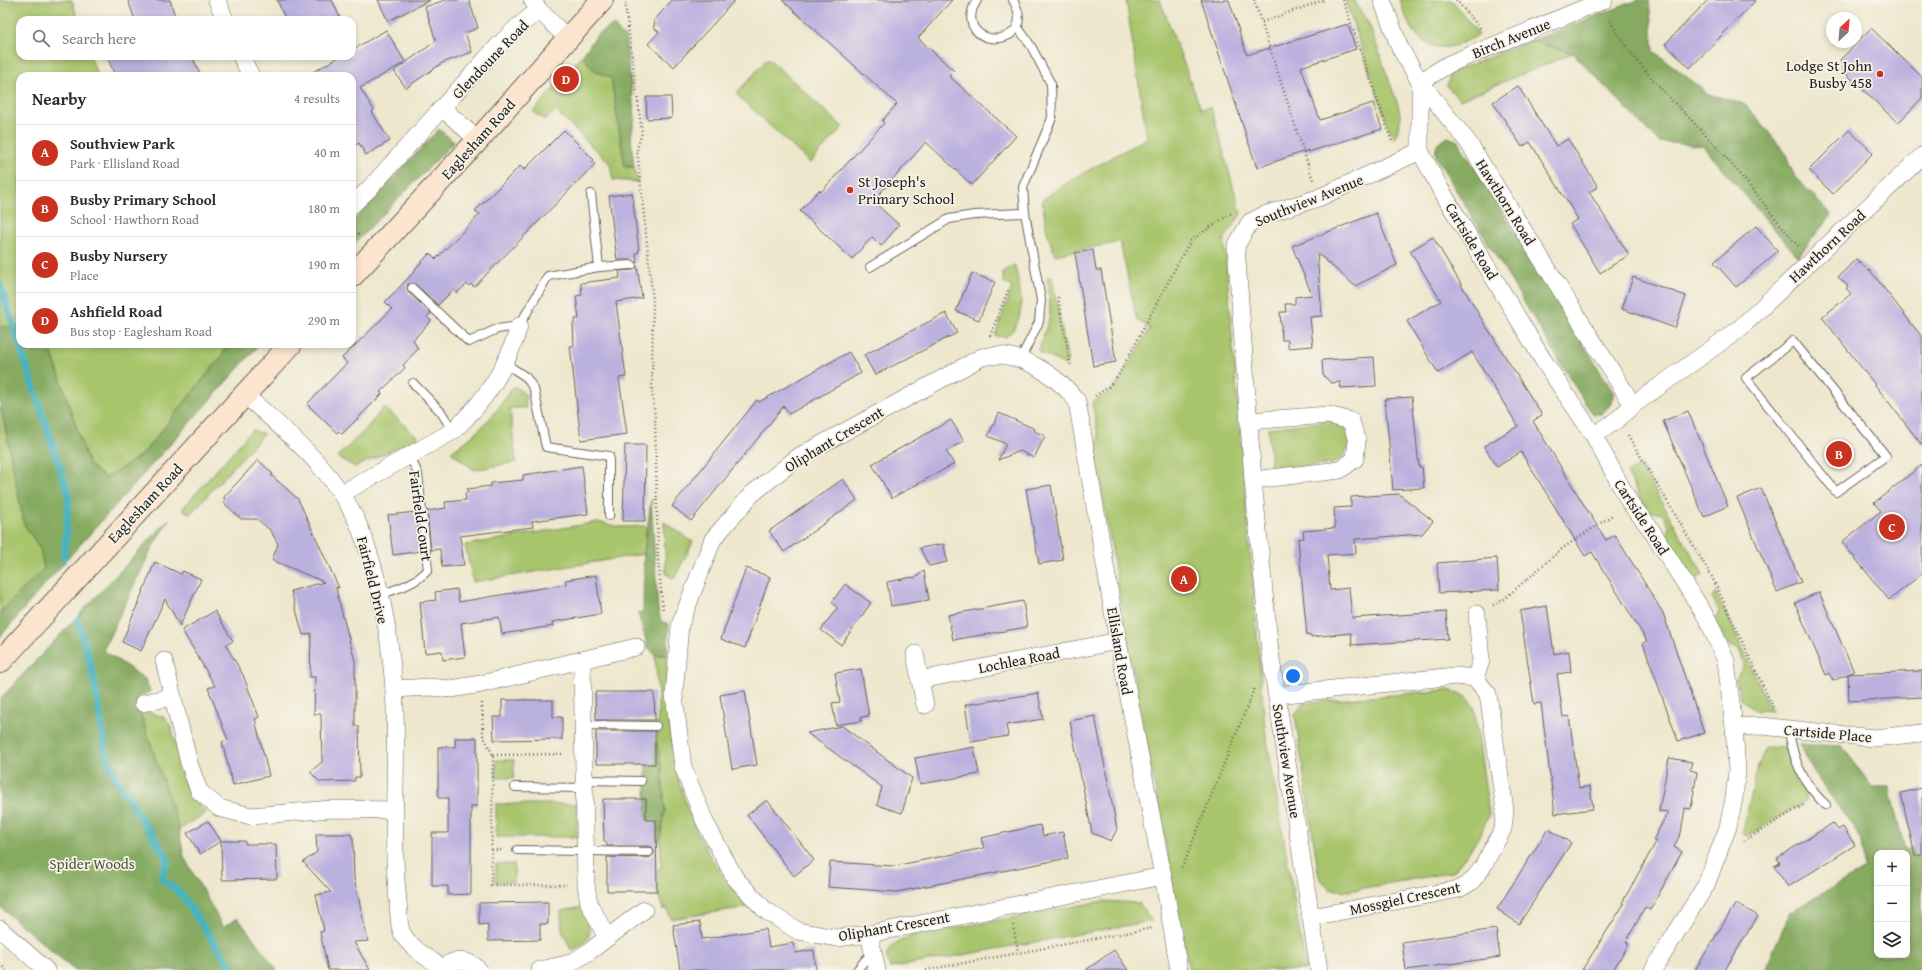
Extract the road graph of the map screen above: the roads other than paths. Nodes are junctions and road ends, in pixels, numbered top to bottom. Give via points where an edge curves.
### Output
1 (218, 0) edge
2 (602, 0) edge
3 (977, 0) edge
4 (1014, 0) edge
5 (1382, 0) edge
6 (1602, 1) edge
7 (536, 5) edge
8 (224, 16) edge
9 (1017, 26) junction
10 (568, 39) junction
11 (243, 60) edge
12 (249, 72) edge
13 (1420, 82) junction
14 (442, 108) junction
15 (478, 140) junction
16 (1420, 151) junction
17 (1922, 156) edge
18 (591, 194) dead end
19 (356, 201) edge
20 (1025, 213) junction
21 (632, 265) dead end
22 (599, 267) junction
23 (870, 267) dead end
24 (356, 272) edge
25 (412, 288) dead end
26 (519, 326) junction
27 (1793, 341) joint
28 (287, 348) edge
29 (1020, 360) junction
30 (506, 364) junction
31 (413, 383) dead end
32 (244, 395) junction
33 (1633, 405) junction
34 (1249, 421) junction
35 (453, 431) junction
36 (1594, 436) junction
37 (410, 456) junction
38 (1253, 480) junction
39 (341, 494) junction
40 (609, 516) dead end
41 (379, 595) junction
42 (1477, 614) road end
43 (1118, 641) junction
44 (636, 647) dead end
45 (915, 654) dead end
46 (582, 660) junction
47 (164, 661) dead end
48 (0, 662) edge
49 (1474, 678) junction
50 (920, 680) junction
51 (394, 689) junction
52 (1277, 695) junction
53 (172, 697) junction
54 (143, 703) dead end
55 (925, 705) dead end
56 (583, 725) junction
57 (656, 726) dead end
58 (1734, 727) junction
59 (1785, 729) junction
60 (1922, 733) edge
61 (641, 781) dead end
62 (584, 784) junction
63 (515, 787) dead end
64 (1826, 805) dead end
65 (395, 810) junction
66 (517, 850) dead end
67 (586, 851) junction
68 (649, 852) dead end
69 (1163, 876) junction
70 (644, 910) dead end
71 (1311, 917) junction
72 (0, 929) edge
73 (869, 934) junction
74 (607, 938) junction
75 (872, 951) junction
76 (443, 969) edge
77 (46, 970) edge
78 (479, 970) edge
79 (540, 970) edge
80 (857, 970) edge
81 (877, 970) edge
82 (1179, 970) edge
83 (1319, 970) edge
84 (1653, 970) edge

1 - 8 street
2 - 10 main road, Eaglesham Road
3 - 9 lane via 972,11 973,25 982,36 995,40 1008,36
4 - 9 lane via 1019,13
5 - 13 street, Hawthorn Road via 1400,48
6 - 13 street, Birch Avenue via 1449,64
7 - 10 street
7 - 14 street, Glendoune Road
9 - 20 lane via 1051,84 1052,118 1023,187
10 - 15 main road, Eaglesham Road
11 - 12 street
13 - 16 street, Cartside Road
13 - 33 street, Hawthorn Road via 1468,142
14 - 15 street, Glendoune Road
14 - 19 street, Glendoune Road
15 - 24 main road, Eaglesham Road
16 - 34 street, Southview Avenue via 1318,198 1250,222 1236,246
16 - 36 street, Cartside Road via 1543,360
17 - 33 street, Hawthorn Road via 1738,330
18 - 22 lane
20 - 23 lane via 974,215 949,219
20 - 29 lane via 1041,300 1039,322
21 - 22 lane, Fairfield Court
22 - 26 lane, Fairfield Court via 548,276
25 - 26 lane via 470,342 497,329
26 - 30 street, Fairfield Court
27 - 27 lane via 1886,456 1836,492 1746,378
28 - 32 main road, Eaglesham Road
29 - 43 street, Ellisland Road via 1049,374 1077,401
29 - 73 street, Oliphant Crescent via 1000,355 982,357 798,457 752,494 714,539 680,625 674,695 683,767 705,822 736,878 765,910 798,930 836,938
30 - 35 street, Fairfield Court via 487,394
30 - 40 lane via 526,377 534,389 546,447 609,456
31 - 35 lane via 441,412
32 - 39 street, Fairfield Drive via 301,446
32 - 48 main road, Eaglesham Road
33 - 36 street, Hawthorn Road
34 - 38 street, Southview Avenue
34 - 38 street via 1328,414 1351,421 1357,441 1355,459 1340,470
35 - 37 street, Fairfield Court
36 - 58 street, Cartside Road via 1630,503 1650,528 1708,620 1726,661
37 - 39 street, Fairfield Court
37 - 41 lane, Fairfield Court via 418,474 428,570 414,582
38 - 52 street, Southview Avenue via 1270,652
39 - 41 street, Fairfield Drive via 360,530
41 - 51 street, Fairfield Drive
42 - 49 street via 1481,661
43 - 50 street, Lochlea Road
43 - 69 street, Ellisland Road
44 - 46 street
45 - 50 street
46 - 51 street via 452,689
46 - 56 street
47 - 53 street
49 - 52 street via 1455,676
49 - 71 street, Mossgiel Crescent via 1488,694 1505,810 1503,829 1482,868 1471,882 1459,889
50 - 55 street
51 - 65 street, Fairfield Drive
52 - 71 street, Southview Avenue
53 - 54 street
53 - 65 street via 189,764 199,791 219,808 251,816 331,809
56 - 57 lane
56 - 62 street
58 - 59 street, Cartside Place via 1762,726
58 - 84 street, Cartside Road via 1737,771 1728,827 1706,886
59 - 60 street, Cartside Place via 1874,738
59 - 64 lane via 1798,767
61 - 62 lane
62 - 63 lane
62 - 67 street
65 - 76 street, Fairfield Drive via 394,865 401,932 416,950
66 - 67 lane
67 - 68 lane
67 - 74 street via 589,903
69 - 73 street, Oliphant Crescent
69 - 82 street, Ellisland Road
70 - 74 street
71 - 83 street, Southview Avenue
72 - 77 street
73 - 75 street
74 - 79 street via 571,963
75 - 80 lane
75 - 81 street
76 - 78 street, Fairfield Drive via 453,962 463,961 474,964

